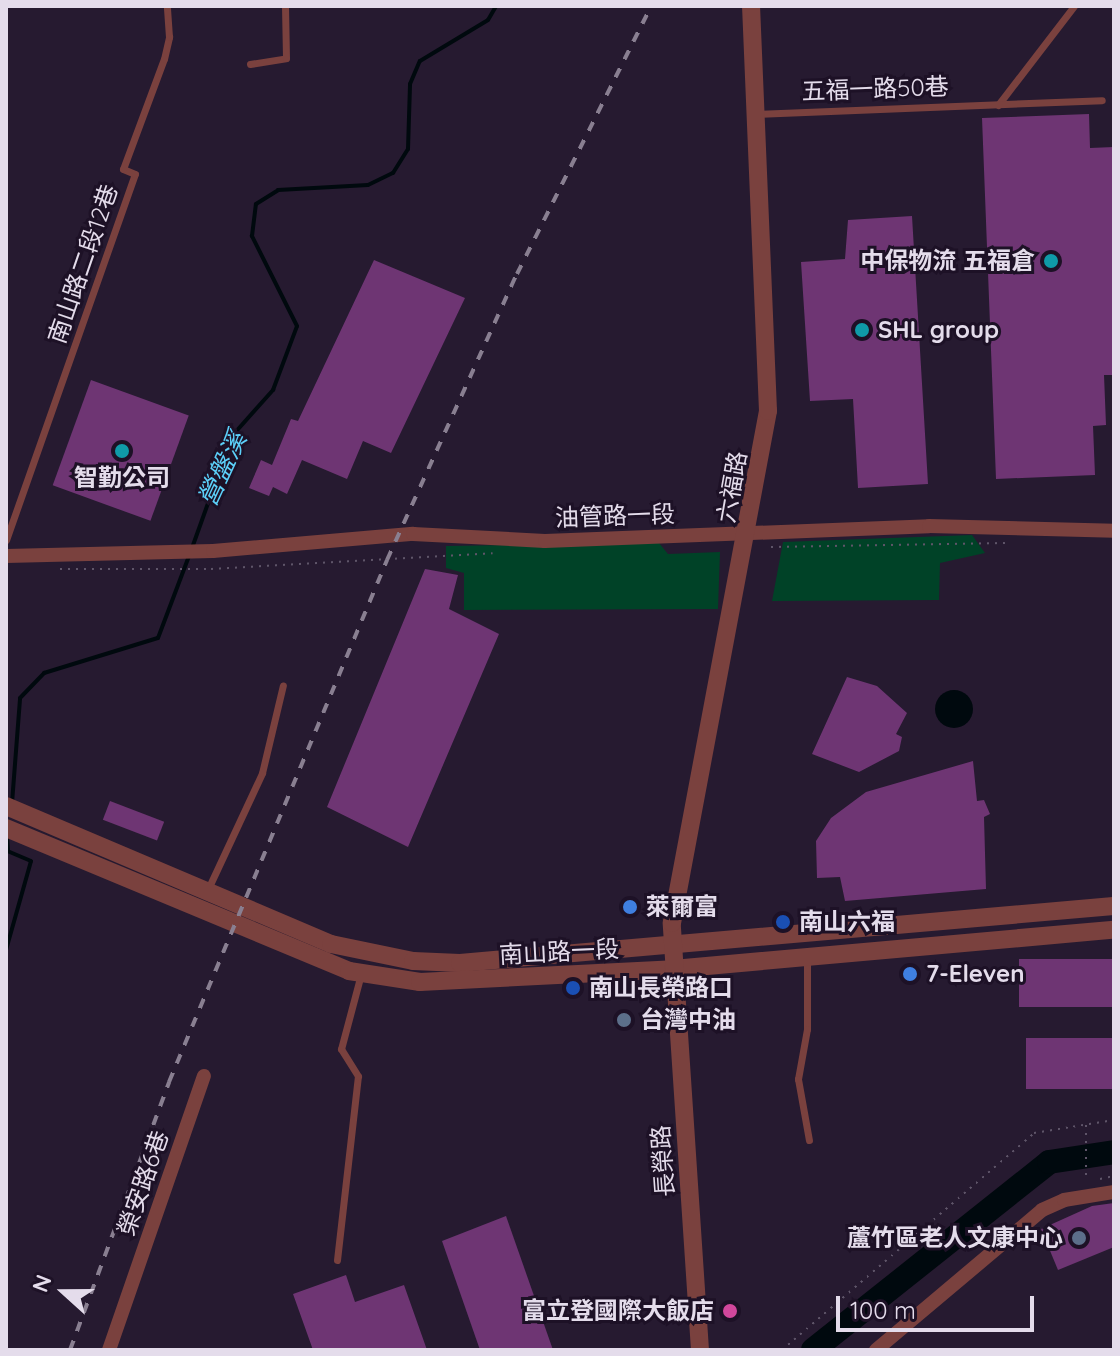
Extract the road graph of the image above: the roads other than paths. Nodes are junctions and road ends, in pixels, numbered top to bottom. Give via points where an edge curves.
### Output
1 (167, 6) edge
2 (285, 6) edge
3 (751, 6) edge
4 (1074, 6) edge
5 (250, 64) dead end
6 (1102, 100) dead end
7 (998, 105) junction
8 (754, 114) junction
9 (1114, 531) edge
10 (6, 540) edge
11 (746, 540) junction
12 (6, 556) edge
13 (283, 685) dead end
14 (7, 807) edge
15 (6, 828) edge
16 (206, 892) junction
17 (1114, 906) edge
18 (1114, 930) edge
19 (673, 942) junction
20 (807, 957) junction
21 (673, 969) junction
22 (361, 973) junction
23 (204, 1076) dead end
24 (809, 1140) dead end
25 (1114, 1192) edge
26 (337, 1260) dead end
27 (109, 1350) edge
28 (700, 1350) edge
29 (876, 1350) edge

1 - 10 lane, 南山路二段12巷 via 164,59 123,169 135,174
2 - 5 lane via 286,58
3 - 8 street, 六福路
4 - 7 lane
6 - 7 lane, 五福一路50巷
7 - 8 lane, 五福一路50巷
8 - 11 street, 六福路 via 768,411
9 - 11 street, 油管路一段 via 929,526
11 - 12 street, 油管路一段 via 545,541 413,534 165,554
11 - 19 street, 六福路
13 - 16 lane via 262,773
14 - 16 street, 南山路一段
15 - 22 street, 南山路一段
16 - 19 street, 南山路一段 via 331,944 413,961 460,963
17 - 19 street, 南山路一段
18 - 20 street, 南山路一段
19 - 21 street, 六福路
20 - 21 street, 南山路一段
20 - 24 lane via 807,1029 798,1079
21 - 22 street, 南山路一段 via 420,982
21 - 28 street, 長榮路
22 - 26 lane via 341,1049 358,1076
23 - 27 street, 榮安路6巷
25 - 29 street via 1064,1200 1042,1210

